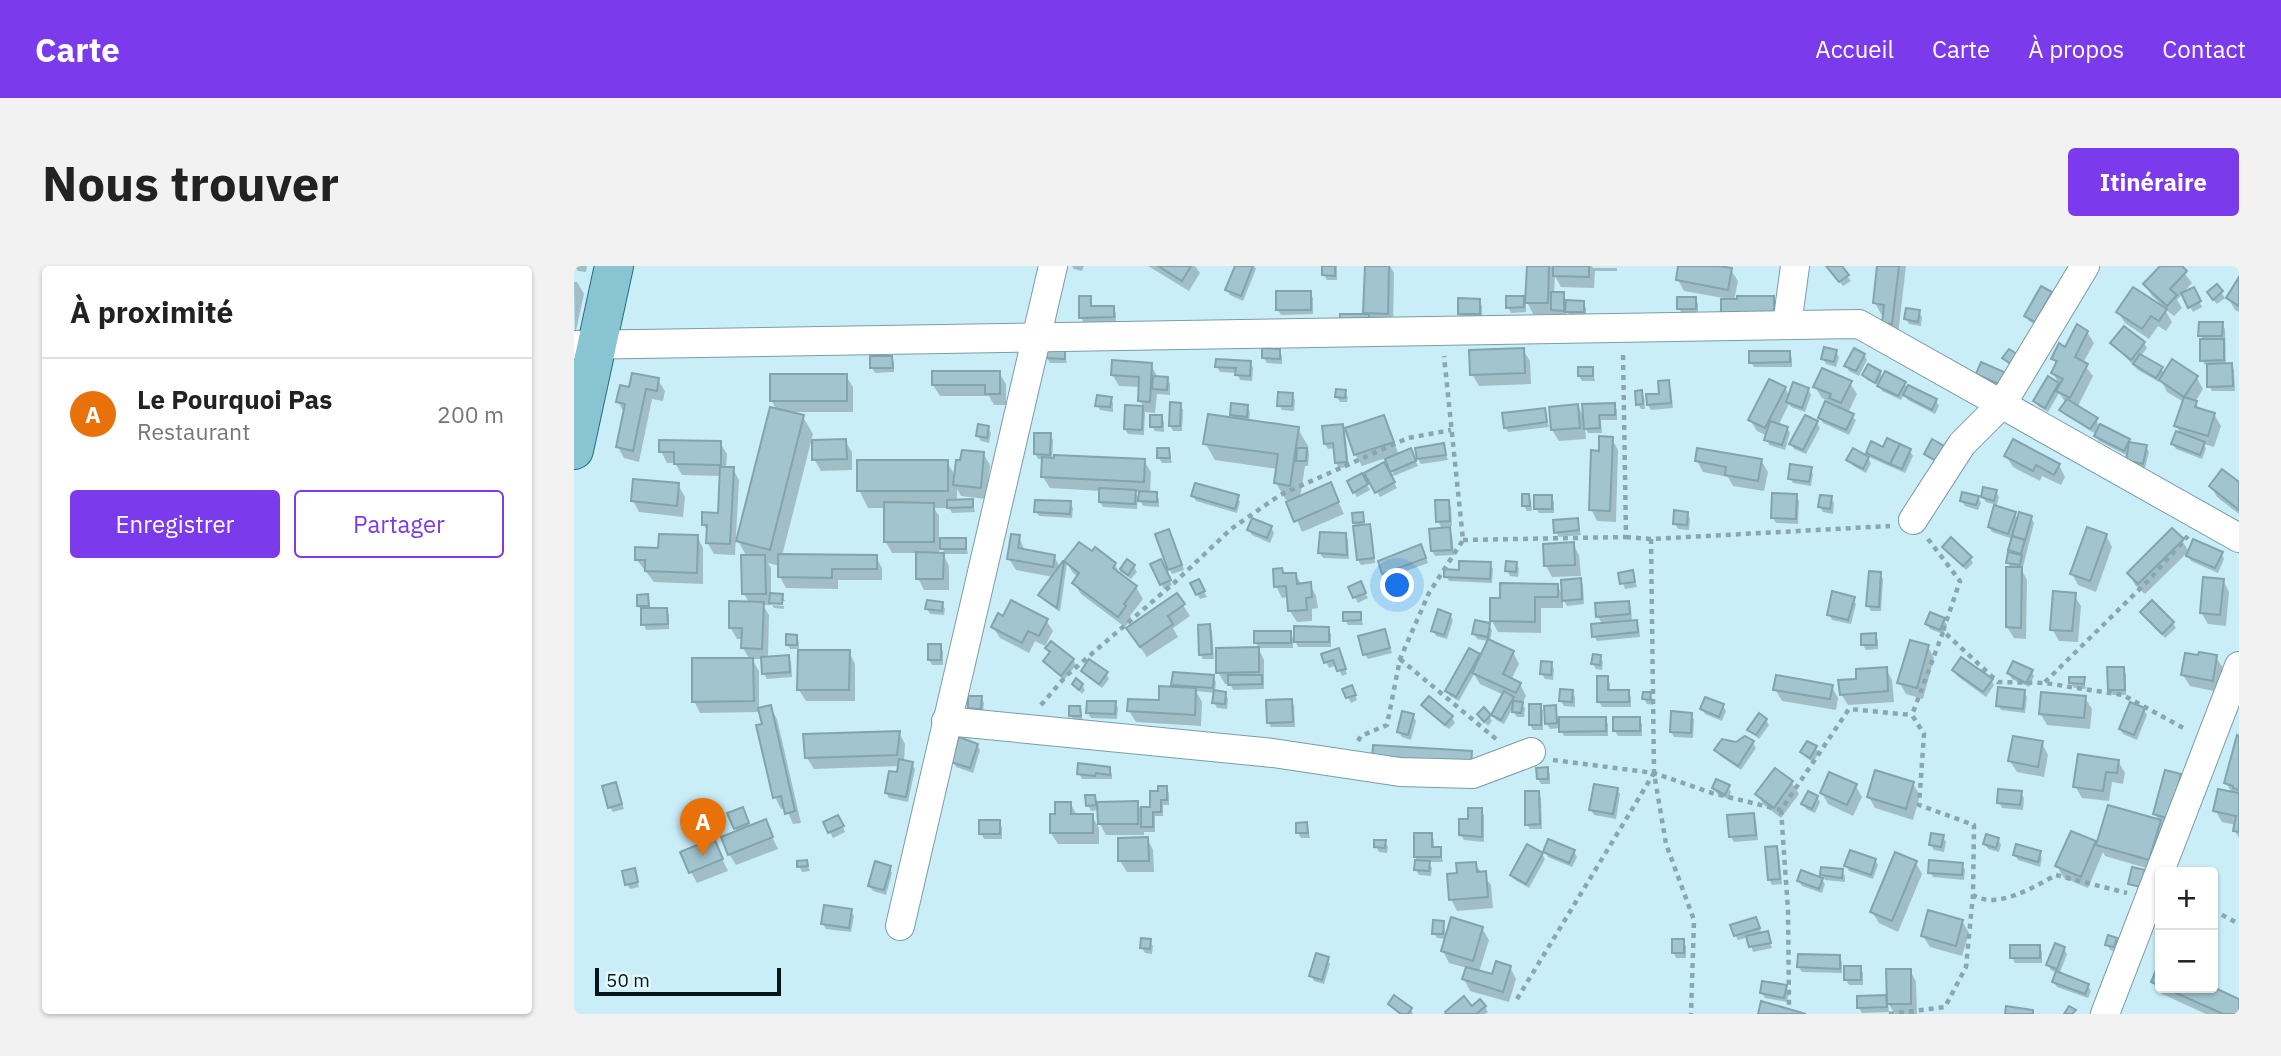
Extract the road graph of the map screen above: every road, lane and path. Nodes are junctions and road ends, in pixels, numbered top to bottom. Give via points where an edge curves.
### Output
1 (614, 266) edge
2 (1053, 266) edge
3 (1795, 266) edge
4 (2085, 266) edge
5 (1787, 325) junction
6 (1623, 328) junction
7 (1441, 331) junction
8 (1038, 337) junction
9 (585, 344) edge
10 (2002, 404) junction
11 (1451, 430) junction
12 (574, 450) edge
13 (2201, 518) junction
14 (1913, 520) junction
15 (1626, 537) junction
16 (2239, 538) edge
17 (1651, 539) junction
18 (1463, 540) junction
19 (1943, 631) junction
20 (2239, 666) edge
21 (2045, 682) junction
22 (1912, 715) junction
23 (946, 721) junction
24 (1020, 728) junction
25 (2209, 742) junction
26 (1531, 752) dead end
27 (1346, 764) junction
28 (1654, 773) junction
29 (1781, 810) junction
30 (1973, 895) junction
31 (2149, 899) junction
32 (2218, 912) edge
33 (2239, 923) edge
34 (900, 926) dead end
35 (1517, 999) dead end
36 (1789, 1005) dead end
37 (1691, 1014) edge
38 (1889, 1014) edge
39 (2105, 1014) edge

1 - 9 main road
2 - 8 street
3 - 5 street
4 - 10 street
5 - 6 street
5 - 10 street via 1859,324
6 - 7 street
6 - 15 path
7 - 8 street
7 - 11 path
8 - 9 street
8 - 23 street
9 - 12 main road
10 - 13 street
10 - 14 street via 1962,444
11 - 18 path
11 - 24 path via 1408,438 1279,495 1231,529 1066,676
13 - 16 street
13 - 21 path via 2149,580
14 - 17 path via 1884,528
14 - 19 path via 1960,581
15 - 17 path
15 - 18 path
17 - 28 path
18 - 27 path via 1429,593 1400,659 1387,725 1362,736
19 - 21 path via 1998,682
19 - 22 path
20 - 25 street
21 - 25 path via 2123,695
22 - 29 path via 1849,709
22 - 30 path via 1924,734 1919,805 1974,825
23 - 24 street
23 - 34 street
24 - 27 street
25 - 31 street
26 - 27 street via 1473,774 1400,772
28 - 29 path
28 - 35 path
28 - 37 path via 1666,844 1694,920
29 - 36 path
30 - 31 path via 1980,900 2018,896 2056,876
30 - 38 path via 1966,967 1945,1006
31 - 39 street
32 - 33 path

